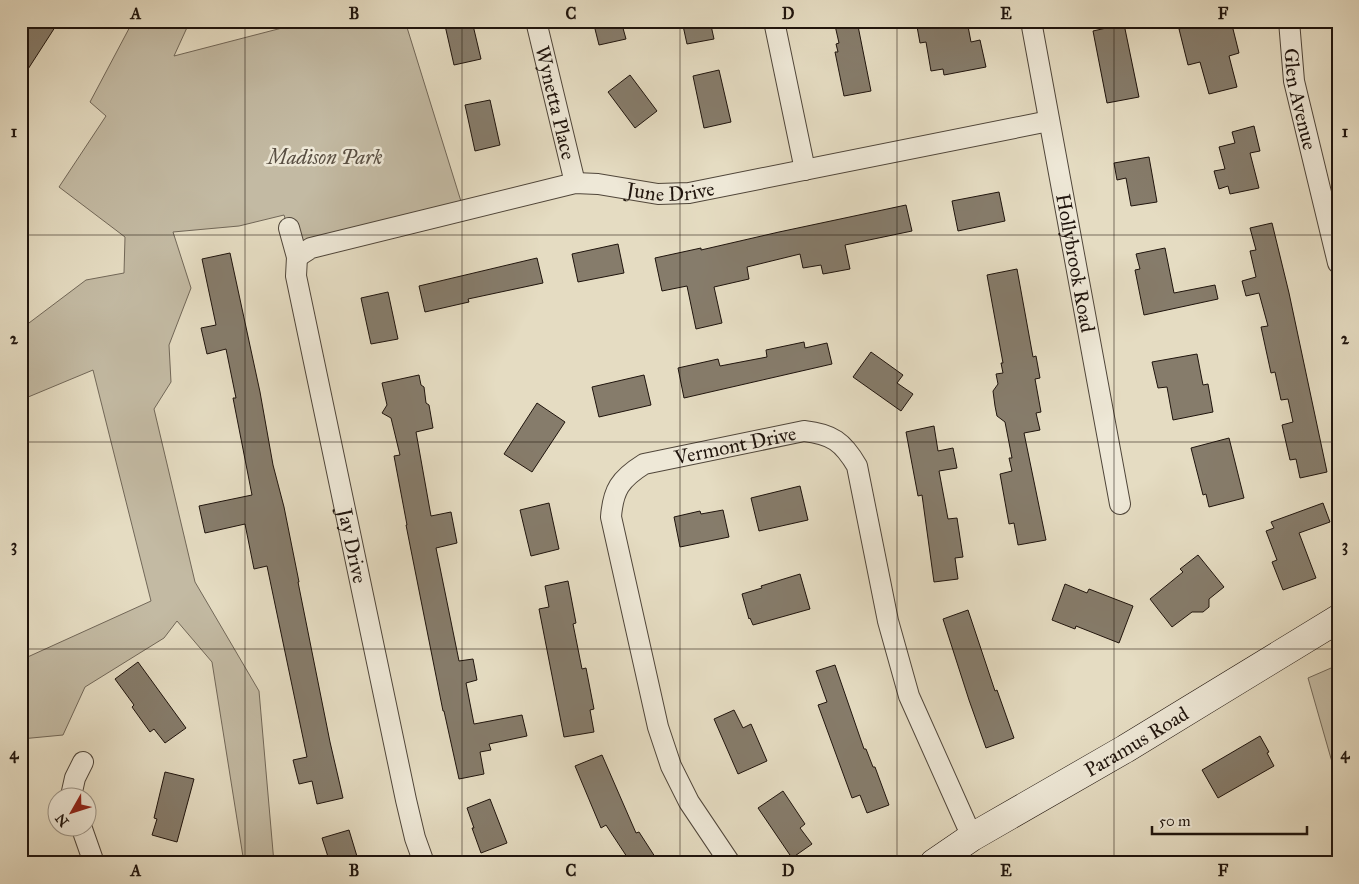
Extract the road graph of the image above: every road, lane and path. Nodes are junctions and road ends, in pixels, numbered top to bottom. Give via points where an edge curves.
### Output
1 (536, 21) edge
2 (774, 21) edge
3 (1031, 21) edge
4 (1289, 21) edge
5 (1049, 121) junction
6 (806, 170) junction
7 (575, 184) junction
8 (289, 228) dead end
9 (297, 257) junction
10 (1338, 263) edge
11 (1120, 504) dead end
12 (1338, 619) edge
13 (83, 762) dead end
14 (73, 786) edge
15 (85, 836) edge
16 (972, 837) junction
17 (94, 863) edge
18 (424, 863) edge
19 (730, 863) edge
20 (934, 863) edge

1 - 7 street, Wynetta Place
2 - 6 street
3 - 5 street, Hollybrook Road
4 - 10 street, Glen Avenue via 1294,80
5 - 6 street, June Drive
5 - 11 street, Hollybrook Road
6 - 7 street, June Drive via 689,193 658,194 598,184
7 - 9 street, June Drive via 311,248
8 - 9 street, Jay Drive
9 - 18 street, Jay Drive via 296,276 406,800
12 - 16 main road, Paramus Road via 1125,749
13 - 14 street
15 - 17 street
16 - 19 street, Vermont Drive via 909,696 888,621 858,466 838,441 821,433 804,431 644,464 618,486 612,502 611,517 658,727 671,766 689,802
16 - 20 main road, Paramus Road

